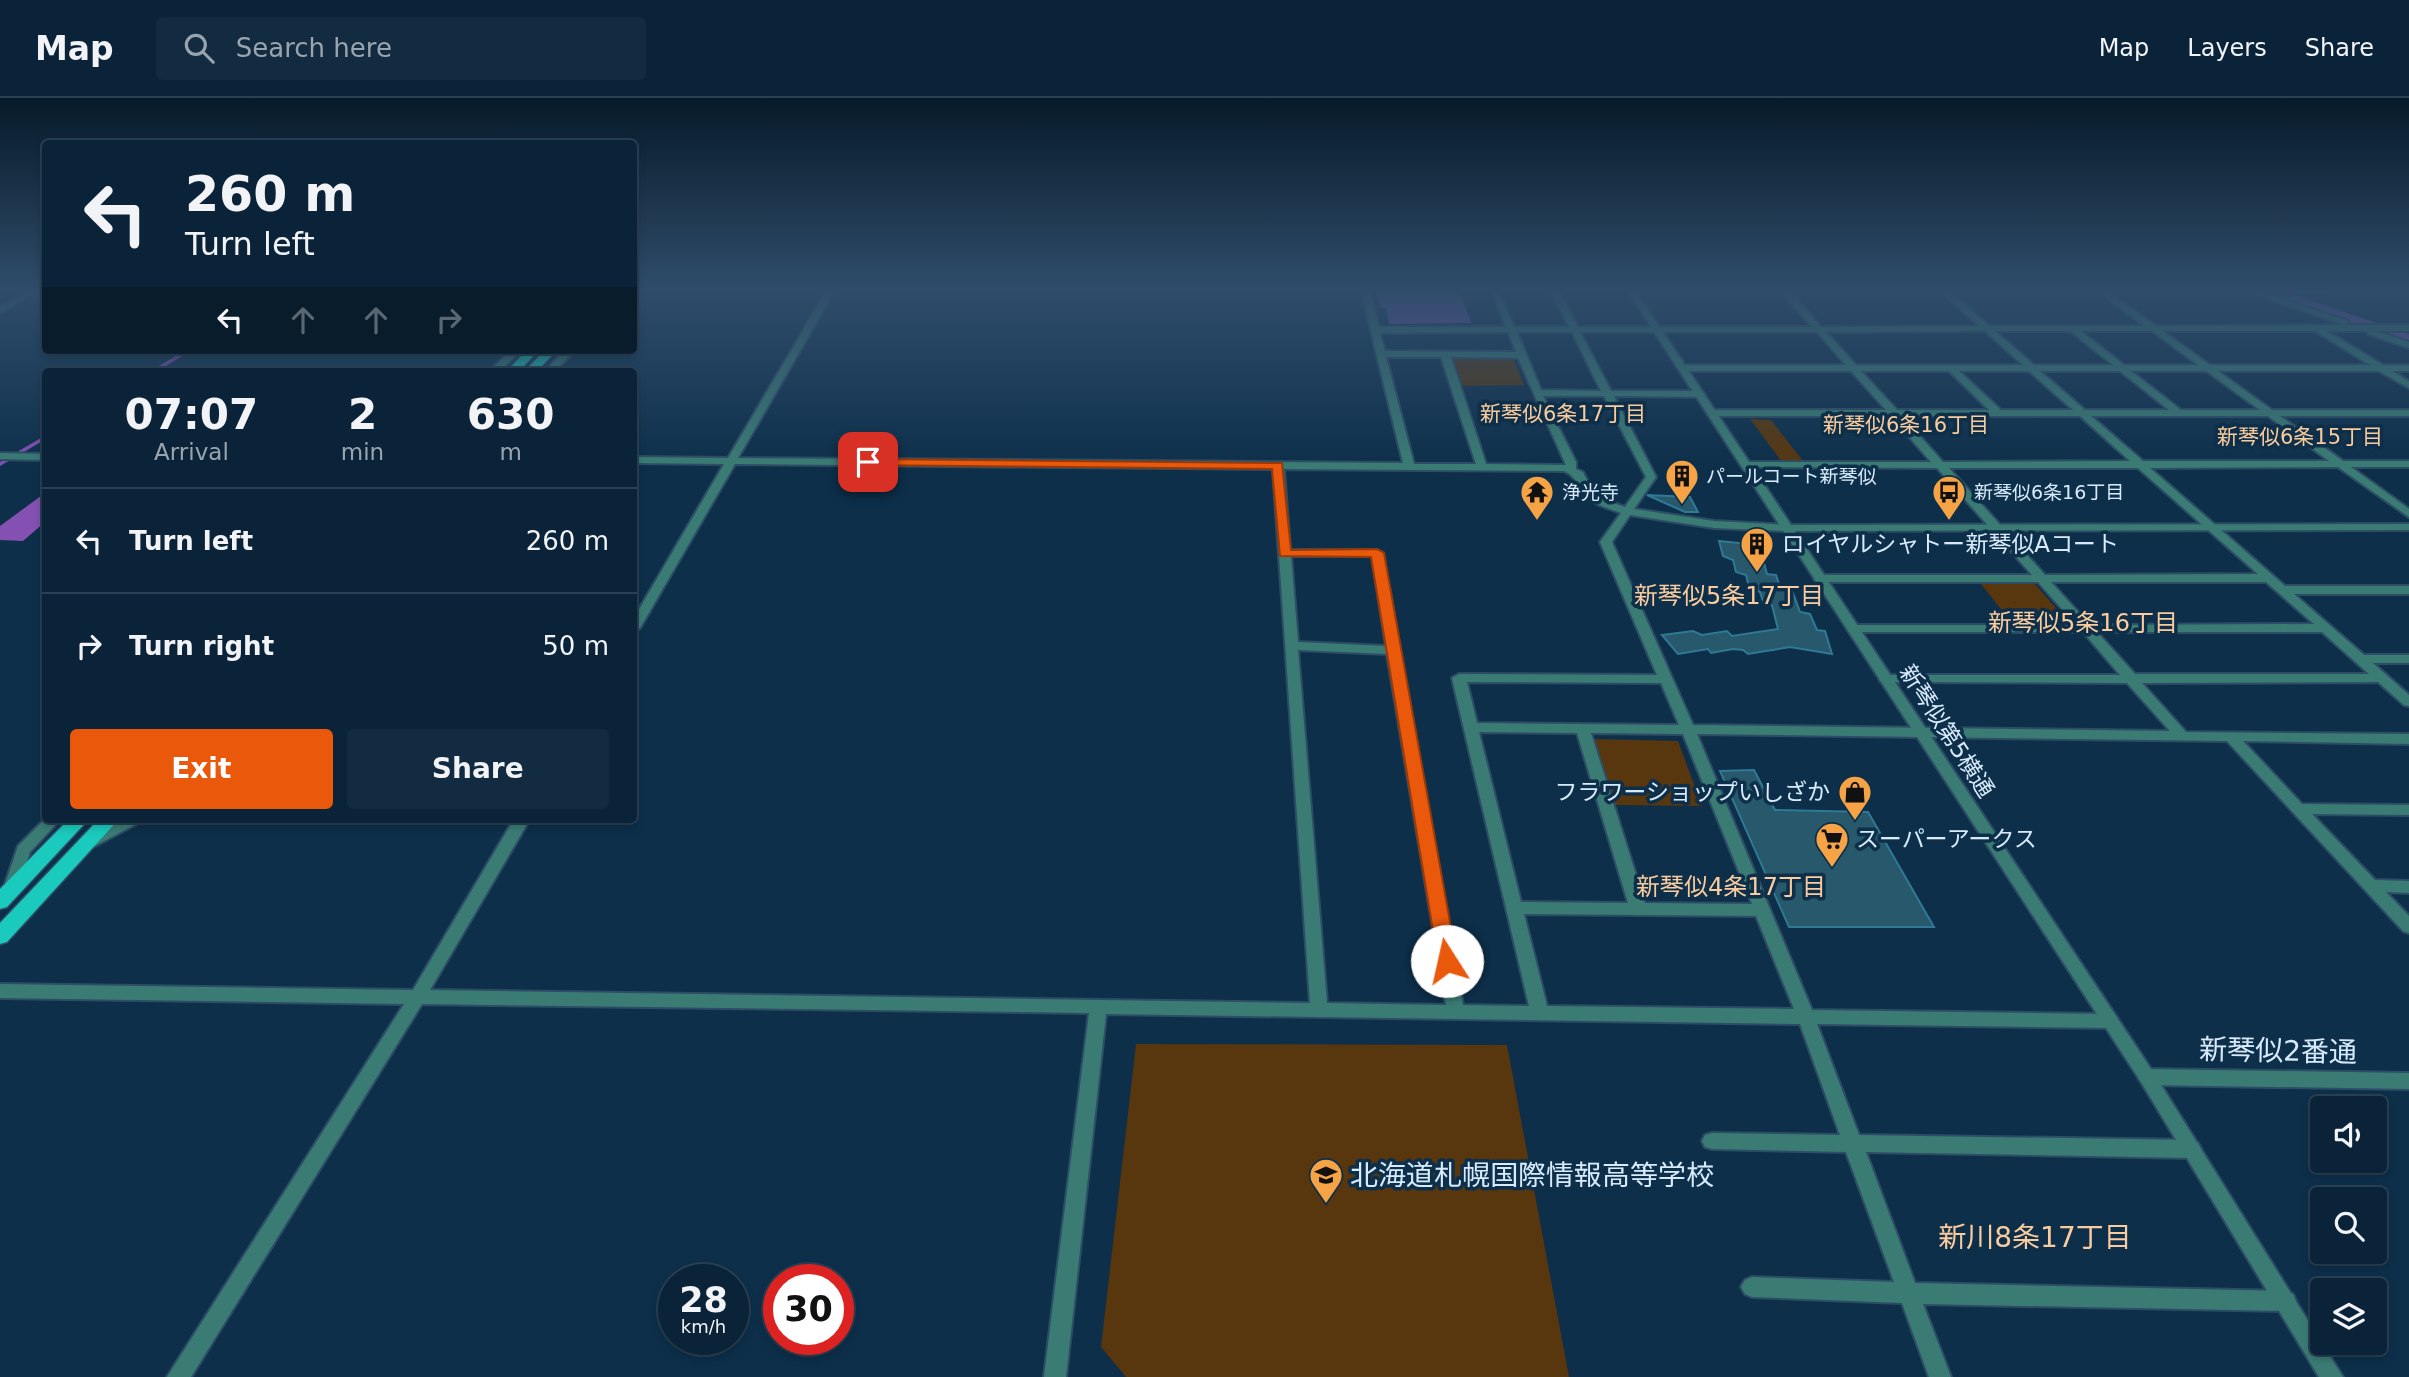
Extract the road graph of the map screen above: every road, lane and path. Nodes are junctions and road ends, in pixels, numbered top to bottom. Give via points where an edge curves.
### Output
1 (796, 350) edge
2 (1380, 350) edge
3 (1519, 350) edge
4 (1585, 350) edge
5 (1671, 350) edge
6 (1837, 350) edge
7 (2011, 350) edge
8 (2099, 350) edge
9 (2183, 350) edge
10 (2351, 350) edge
11 (512, 354) edge
12 (529, 354) edge
13 (547, 354) edge
14 (566, 354) edge
15 (1381, 354) junction
16 (1446, 354) junction
17 (1521, 355) junction
18 (498, 368) edge
19 (516, 368) edge
20 (534, 368) edge
21 (553, 368) edge
22 (1683, 368) junction
23 (1854, 368) junction
24 (1951, 368) junction
25 (2032, 368) junction
26 (2122, 368) junction
27 (2208, 368) junction
28 (2381, 368) junction
29 (2409, 368) edge
30 (2409, 385) edge
31 (1537, 393) junction
32 (1607, 393) junction
33 (1700, 394) junction
34 (1712, 413) junction
35 (1895, 413) junction
36 (1998, 413) junction
37 (2082, 413) junction
38 (2179, 413) junction
39 (2271, 413) junction
40 (2409, 413) edge
41 (2, 456) edge
42 (42, 457) edge
43 (637, 460) edge
44 (731, 461) junction
45 (1940, 464) junction
46 (2140, 464) junction
47 (2409, 464) edge
48 (1278, 465) junction
49 (1746, 465) junction
50 (2342, 465) junction
51 (1409, 466) junction
52 (1482, 467) junction
53 (1572, 469) junction
54 (1628, 510) junction
55 (2409, 514) edge
56 (2409, 527) edge
57 (1787, 528) junction
58 (1997, 528) junction
59 (2211, 528) junction
60 (1284, 554) junction
61 (2040, 578) junction
62 (2268, 578) junction
63 (1820, 579) junction
64 (2282, 590) junction
65 (2409, 590) edge
66 (637, 623) edge
67 (2085, 627) junction
68 (2325, 628) junction
69 (1853, 629) junction
70 (1292, 646) junction
71 (1393, 650) junction
72 (2360, 659) junction
73 (2409, 659) edge
74 (2130, 678) junction
75 (2382, 678) junction
76 (1666, 679) junction
77 (1886, 679) junction
78 (2409, 702) edge
79 (1471, 727) junction
80 (1582, 728) junction
81 (1689, 731) junction
82 (1921, 732) junction
83 (2183, 737) junction
84 (2232, 738) junction
85 (2409, 739) edge
86 (2299, 809) junction
87 (2409, 810) edge
88 (49, 823) edge
89 (76, 823) edge
90 (106, 823) edge
91 (126, 823) edge
92 (520, 823) edge
93 (87, 844) junction
94 (2371, 886) junction
95 (2409, 887) edge
96 (5, 897) edge
97 (1514, 908) junction
98 (1638, 908) junction
99 (1761, 910) junction
100 (2409, 927) edge
101 (0, 936) edge
102 (0, 991) edge
103 (418, 996) junction
104 (1098, 1008) junction
105 (1319, 1011) junction
106 (1457, 1013) junction
107 (1540, 1014) junction
108 (1806, 1017) junction
109 (2110, 1021) junction
110 (2147, 1077) junction
111 (2409, 1081) edge
112 (1712, 1141) dead end
113 (1852, 1143) junction
114 (2191, 1149) junction
115 (1752, 1287) dead end
116 (1908, 1293) junction
117 (2285, 1301) junction
118 (178, 1377) edge
119 (1055, 1377) edge
120 (1940, 1377) edge
121 (2332, 1377) edge

1 - 44 street
2 - 15 street
3 - 17 street
4 - 32 street
5 - 22 street, 新琴似第5横通
6 - 23 street
7 - 25 street
8 - 26 street
9 - 27 street
10 - 28 street
11 - 18 street
12 - 19 main road
13 - 20 main road
14 - 21 street
15 - 16 street
15 - 51 street
16 - 17 street
16 - 52 street
17 - 31 street
22 - 23 street
22 - 33 street, 新琴似第5横通
23 - 24 street
23 - 35 street
24 - 25 street
24 - 36 street
25 - 26 street
25 - 37 street
26 - 27 street
26 - 38 street
27 - 28 street
27 - 39 street
28 - 29 street
28 - 30 street
31 - 32 street
31 - 53 street
32 - 33 street
32 - 54 street via 1651,477
33 - 34 street, 新琴似第5横通
34 - 35 street
34 - 49 street, 新琴似第5横通
35 - 36 street
35 - 45 street
36 - 37 street
37 - 38 street
37 - 46 street
38 - 39 street
39 - 40 street
39 - 50 street
41 - 42 street
43 - 44 street
44 - 48 street
44 - 66 street
45 - 46 street
45 - 49 street
45 - 58 street
46 - 50 street
46 - 59 street
47 - 50 street
48 - 51 street
48 - 60 street
49 - 57 street, 新琴似第5横通
50 - 55 street
51 - 52 street
52 - 53 street
53 - 54 street via 1591,496
54 - 57 street via 1713,525
54 - 76 street via 1606,542
56 - 59 street
57 - 58 street
57 - 63 street, 新琴似第5横通
58 - 59 street
58 - 61 street
59 - 62 street
60 - 70 street
60 - 71 street via 1377,553
61 - 62 street
61 - 63 street
61 - 67 street
62 - 64 street
63 - 69 street, 新琴似第5横通
64 - 65 street
64 - 68 street
67 - 68 street
67 - 69 street
67 - 74 street
68 - 72 street
69 - 77 street, 新琴似第5横通
70 - 71 street
70 - 105 street
71 - 106 street
72 - 73 street
72 - 75 street
74 - 75 street
74 - 77 street
74 - 83 street
75 - 78 street
76 - 79 street via 1459,678
76 - 81 street
77 - 82 street, 新琴似第5横通
79 - 80 street
79 - 97 street
80 - 81 street
80 - 98 street
81 - 82 street
81 - 99 street
82 - 83 street
82 - 109 street, 新琴似第5横通
83 - 84 street
84 - 85 street
84 - 86 street
86 - 87 street
86 - 94 street
88 - 96 street via 23,850
89 - 96 main road
90 - 93 main road
91 - 93 street
92 - 103 street
93 - 101 main road
94 - 95 street
94 - 100 street
97 - 98 street
97 - 107 street
98 - 99 street
99 - 108 street
102 - 103 street
103 - 104 street
103 - 118 street
104 - 105 street
104 - 119 street
105 - 106 street
106 - 107 street
107 - 108 street
108 - 109 street
108 - 113 street
109 - 110 street, 新琴似第5横通
110 - 111 street, 新琴似2番通
110 - 114 street, 新琴似第5横通
112 - 113 street
113 - 114 street
113 - 116 street
114 - 117 street, 新琴似第5横通
115 - 116 street
116 - 117 street
116 - 120 street
117 - 121 street, 新琴似第5横通

